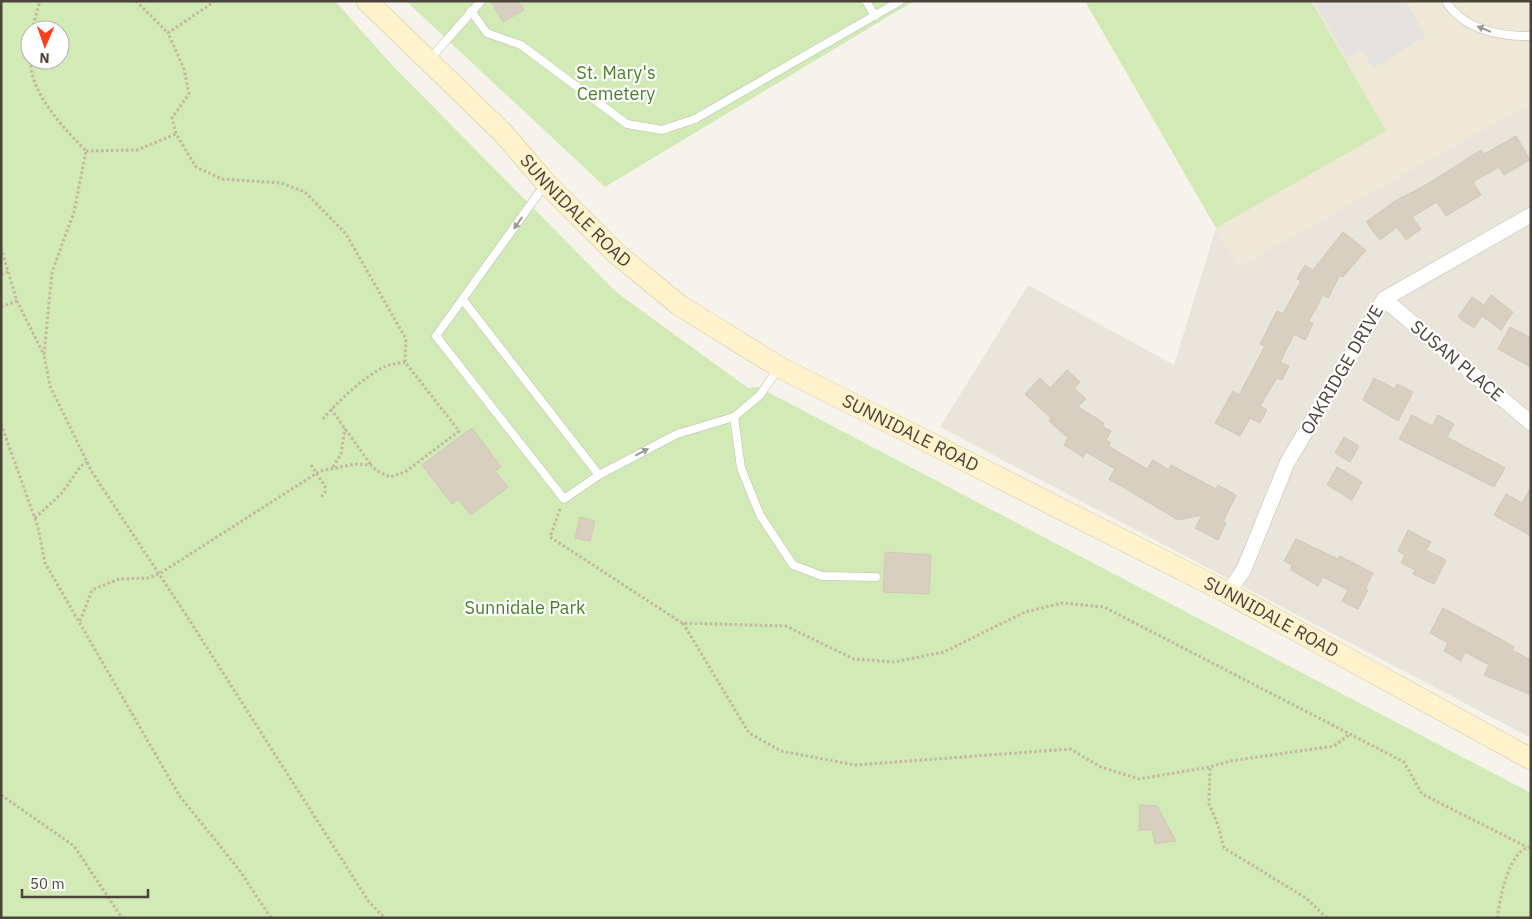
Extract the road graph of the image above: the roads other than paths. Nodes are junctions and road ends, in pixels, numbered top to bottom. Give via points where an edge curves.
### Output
1 (367, 1) edge
2 (482, 1) edge
3 (866, 1) edge
4 (900, 1) edge
5 (1446, 1) edge
6 (471, 11) junction
7 (875, 16) junction
8 (1531, 36) edge
9 (427, 61) junction
10 (546, 183) junction
11 (1531, 215) edge
12 (1384, 299) junction
13 (463, 300) junction
14 (779, 367) junction
15 (734, 417) junction
16 (1531, 424) edge
17 (599, 475) junction
18 (876, 577) dead end
19 (1228, 593) junction
20 (1531, 760) edge

1 - 9 main road, SUNNIDALE ROAD
2 - 6 lane
3 - 7 lane
4 - 7 lane
8 -> 5 lane via 1512,37 1486,30 1463,19
6 - 7 lane via 487,33 521,45 627,124 662,130 695,119
6 - 9 lane
9 - 10 main road, SUNNIDALE ROAD via 503,133
10 -> 13 lane
10 - 14 main road, SUNNIDALE ROAD via 617,254 678,305
11 - 12 street, OAKRIDGE DRIVE
12 - 16 street, SUSAN PLACE
12 - 19 street, OAKRIDGE DRIVE via 1287,463 1244,569
13 - 17 lane
13 - 17 lane via 436,336 564,499
14 - 15 lane via 760,395
14 - 19 main road, SUNNIDALE ROAD
17 -> 15 lane via 677,434
15 - 18 lane via 741,468 760,515 793,564 822,576
19 - 20 main road, SUNNIDALE ROAD

